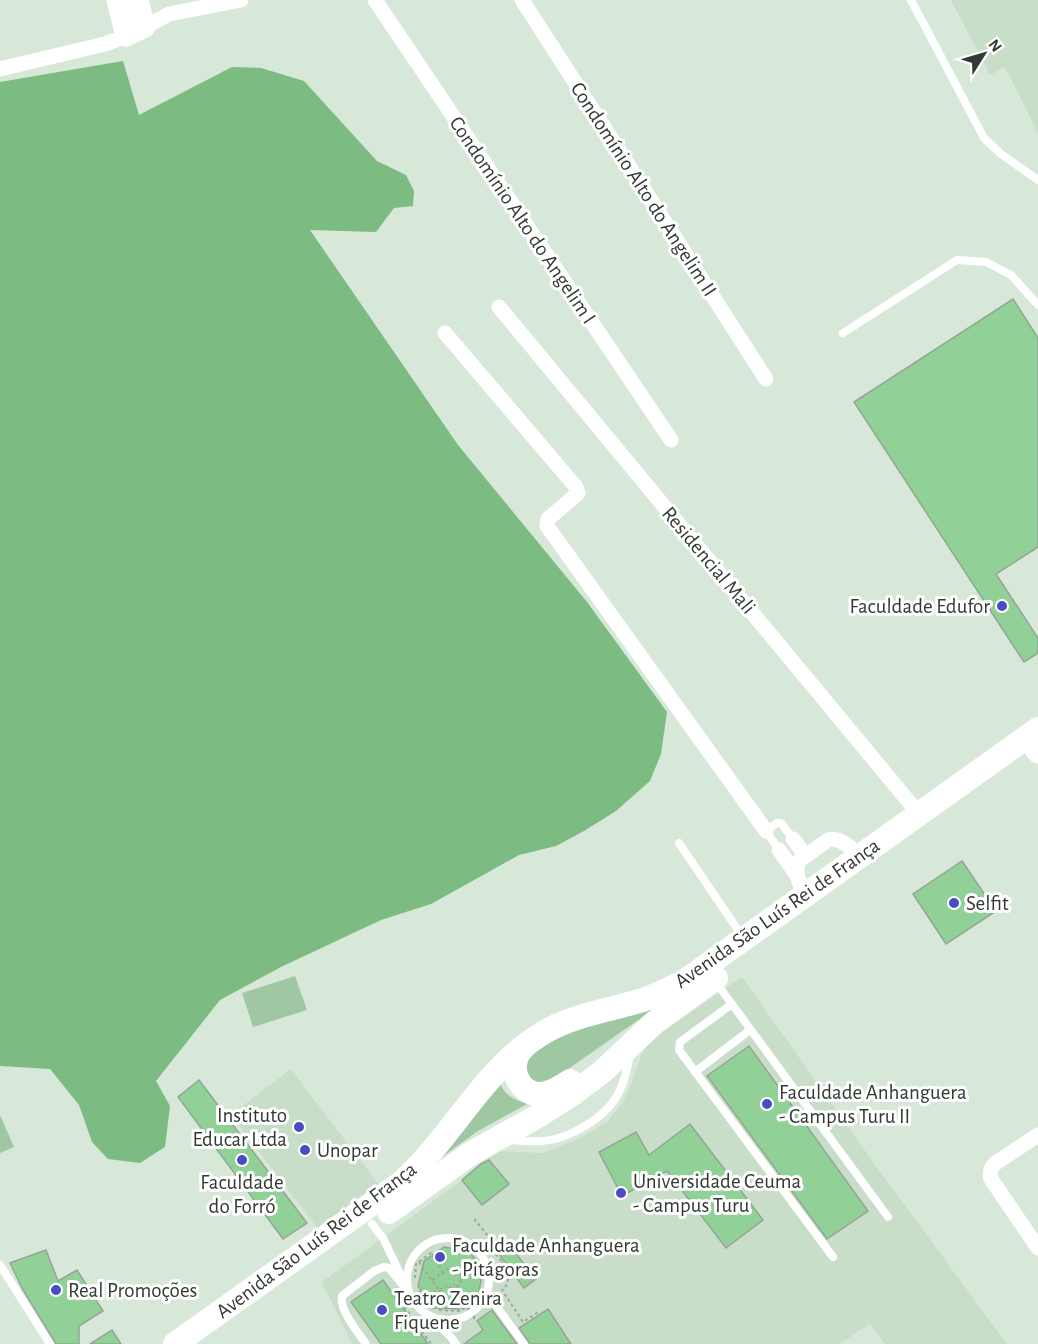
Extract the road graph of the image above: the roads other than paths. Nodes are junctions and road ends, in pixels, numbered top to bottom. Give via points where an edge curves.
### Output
1 (117, 0) edge
2 (138, 0) edge
3 (242, 0) edge
4 (375, 0) edge
5 (522, 0) edge
6 (911, 0) edge
7 (136, 31) junction
8 (0, 69) edge
9 (1038, 180) edge
10 (1038, 305) edge
11 (499, 307) dead end
12 (445, 333) dead end
13 (843, 333) dead end
14 (766, 378) dead end
15 (671, 440) dead end
16 (1037, 745) edge
17 (919, 814) junction
18 (766, 831) junction
19 (794, 839) joint
20 (679, 843) dead end
21 (779, 850) joint
22 (860, 855) junction
23 (806, 856) junction
24 (801, 886) junction
25 (744, 938) junction
26 (714, 980) junction
27 (732, 1004) junction
28 (750, 1030) junction
29 (634, 1042) junction
30 (525, 1046) junction
31 (695, 1072) junction
32 (1038, 1135) edge
33 (496, 1138) junction
34 (888, 1217) dead end
35 (372, 1224) junction
36 (1038, 1248) edge
37 (833, 1257) dead end
38 (0, 1265) edge
39 (486, 1292) junction
40 (412, 1297) junction
41 (422, 1310) junction
42 (50, 1344) edge
43 (175, 1344) edge
44 (204, 1344) edge
45 (366, 1344) edge
46 (456, 1344) edge
47 (524, 1344) edge

1 - 7 street
2 - 7 street
3 - 7 street via 169,14
4 - 15 street, Condomínio Alto do Angelim I
5 - 14 street, Condomínio Alto do Angelim II
6 - 9 lane via 984,138
7 - 8 street via 105,44
10 - 13 lane via 1011,275 986,262 957,260
11 - 17 street, Residencial Mali
12 - 18 street via 576,487 578,493 548,519 547,526
16 - 17 main road, Avenida São Luís Rei de França
16 - 26 main road, Avenida São Luís Rei de França
17 - 22 main road, Avenida São Luís Rei de França
18 - 19 lane via 781,823
18 - 21 lane
19 - 23 street
20 - 25 lane
21 - 24 street
22 - 23 street via 833,839
22 - 24 main road, Avenida São Luís Rei de França
23 - 24 street via 797,864
24 - 25 main road, Avenida São Luís Rei de França
25 - 30 main road, Avenida São Luís Rei de França via 673,987 569,1021 545,1031
26 - 27 lane
26 - 29 main road, Avenida São Luís Rei de França
27 - 28 lane
27 - 31 lane via 680,1042 679,1050
28 - 31 lane
28 - 34 lane
29 - 30 main road via 556,1090 541,1094 527,1091 515,1074 515,1061
29 - 33 main road, Avenida São Luís Rei de França via 573,1093
29 - 33 lane via 620,1091 591,1122 553,1140
30 - 43 main road, Avenida São Luís Rei de França via 491,1077 401,1183
31 - 37 lane
32 - 36 street via 993,1166 990,1174
33 - 35 main road, Avenida São Luís Rei de França
35 - 40 lane
35 - 44 main road, Avenida São Luís Rei de França
38 - 42 lane
39 - 40 lane via 488,1273 481,1255 466,1242 447,1238 428,1244 415,1255 407,1280
39 - 41 lane via 476,1309 462,1317 445,1320
39 - 47 lane
40 - 41 lane
40 - 45 lane via 384,1267 342,1296 344,1311
41 - 46 lane

